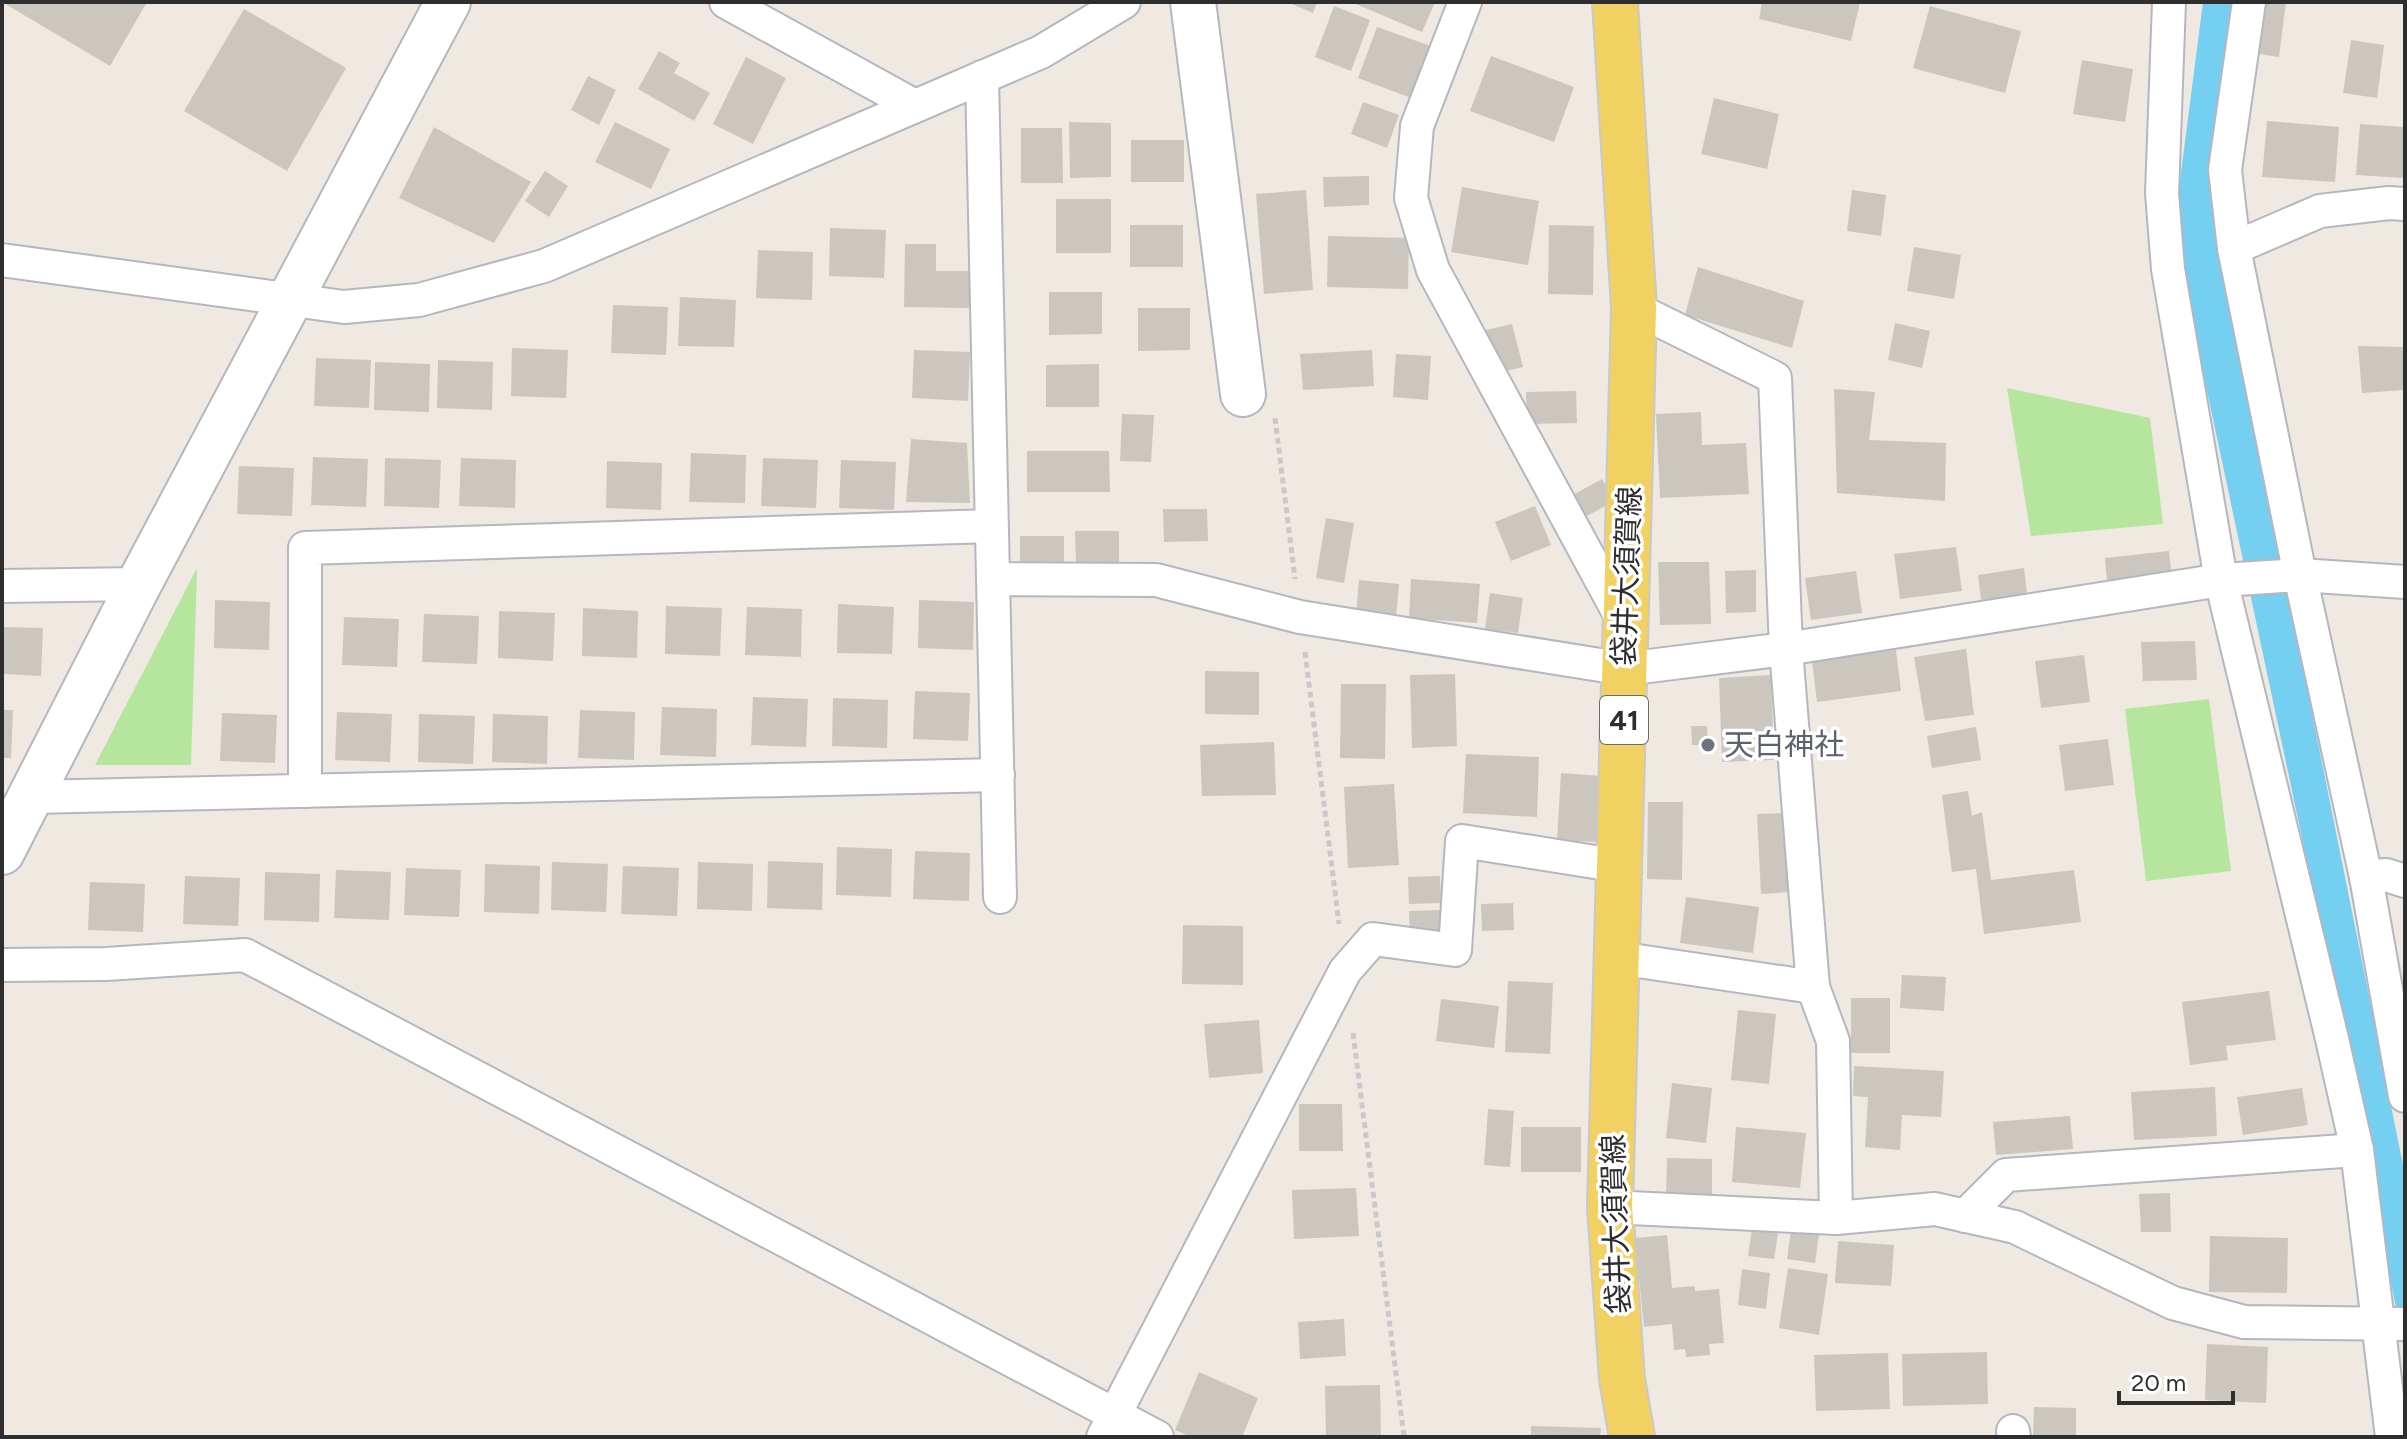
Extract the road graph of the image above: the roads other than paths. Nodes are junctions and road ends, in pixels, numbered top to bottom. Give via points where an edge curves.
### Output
1 (448, 2) edge
2 (726, 2) edge
3 (1124, 2) edge
4 (1193, 2) edge
5 (1465, 2) edge
6 (1615, 2) edge
7 (2169, 2) edge
8 (2249, 2) edge
9 (982, 77) junction
10 (915, 106) junction
11 (2405, 204) edge
12 (2234, 248) junction
13 (2, 260) edge
14 (290, 298) junction
15 (1634, 308) junction
16 (1243, 394) road end
17 (991, 526) junction
18 (2300, 575) junction
19 (993, 579) junction
20 (2221, 580) junction
21 (2405, 582) edge
22 (139, 584) junction
23 (2, 586) edge
24 (1626, 648) junction
25 (1786, 649) junction
26 (998, 775) junction
27 (305, 791) junction
28 (32, 797) junction
29 (2, 852) edge
30 (1620, 866) junction
31 (2366, 877) junction
32 (2405, 881) edge
33 (1000, 897) dead end
34 (1618, 958) junction
35 (2, 965) edge
36 (1813, 987) junction
37 (2405, 1096) edge
38 (2357, 1150) junction
39 (1610, 1207) junction
40 (1965, 1216) junction
41 (1836, 1218) junction
42 (2392, 1324) edge
43 (1108, 1426) edge
44 (1157, 1437) edge
45 (1632, 1437) edge
46 (2392, 1437) edge

1 - 14 street
2 - 10 street
3 - 9 street via 1041,52
4 - 16 street
5 - 24 street via 1417,126 1411,198 1433,270
6 - 15 main road, 袋井大須賀線 / 41
7 - 20 street via 2162,193 2168,269
8 - 12 street via 2225,170
9 - 10 street
9 - 17 street
10 - 14 street via 544,266 419,300 344,307
11 - 12 street via 2320,211
12 - 18 street
13 - 14 street
14 - 22 street
15 - 24 main road, 袋井大須賀線 / 41
15 - 25 street via 1775,378
17 - 19 street
17 - 27 street via 305,548
18 - 20 street
18 - 21 street
18 - 31 street
19 - 24 street via 1156,580 1300,617
19 - 26 street
20 - 25 street
20 - 38 street
22 - 23 street
22 - 28 street
24 - 25 street
24 - 30 main road, 袋井大須賀線 / 41
25 - 36 street
26 - 27 street
26 - 33 street
27 - 28 street
28 - 29 street
30 - 34 main road, 袋井大須賀線 / 41
30 - 43 street via 1462,841 1455,950 1373,939 1345,971
31 - 32 street via 2386,875
31 - 37 street
34 - 36 street
34 - 39 main road, 袋井大須賀線 / 41
35 - 43 street via 245,955
36 - 41 street via 1833,1041
38 - 40 street via 2006,1175
38 - 42 street
39 - 41 street
39 - 45 main road, 袋井大須賀線 / 41 via 1622,1379
40 - 41 street via 1935,1209
40 - 42 street via 2015,1227 2173,1303 2244,1322
42 - 46 street
43 - 44 street

